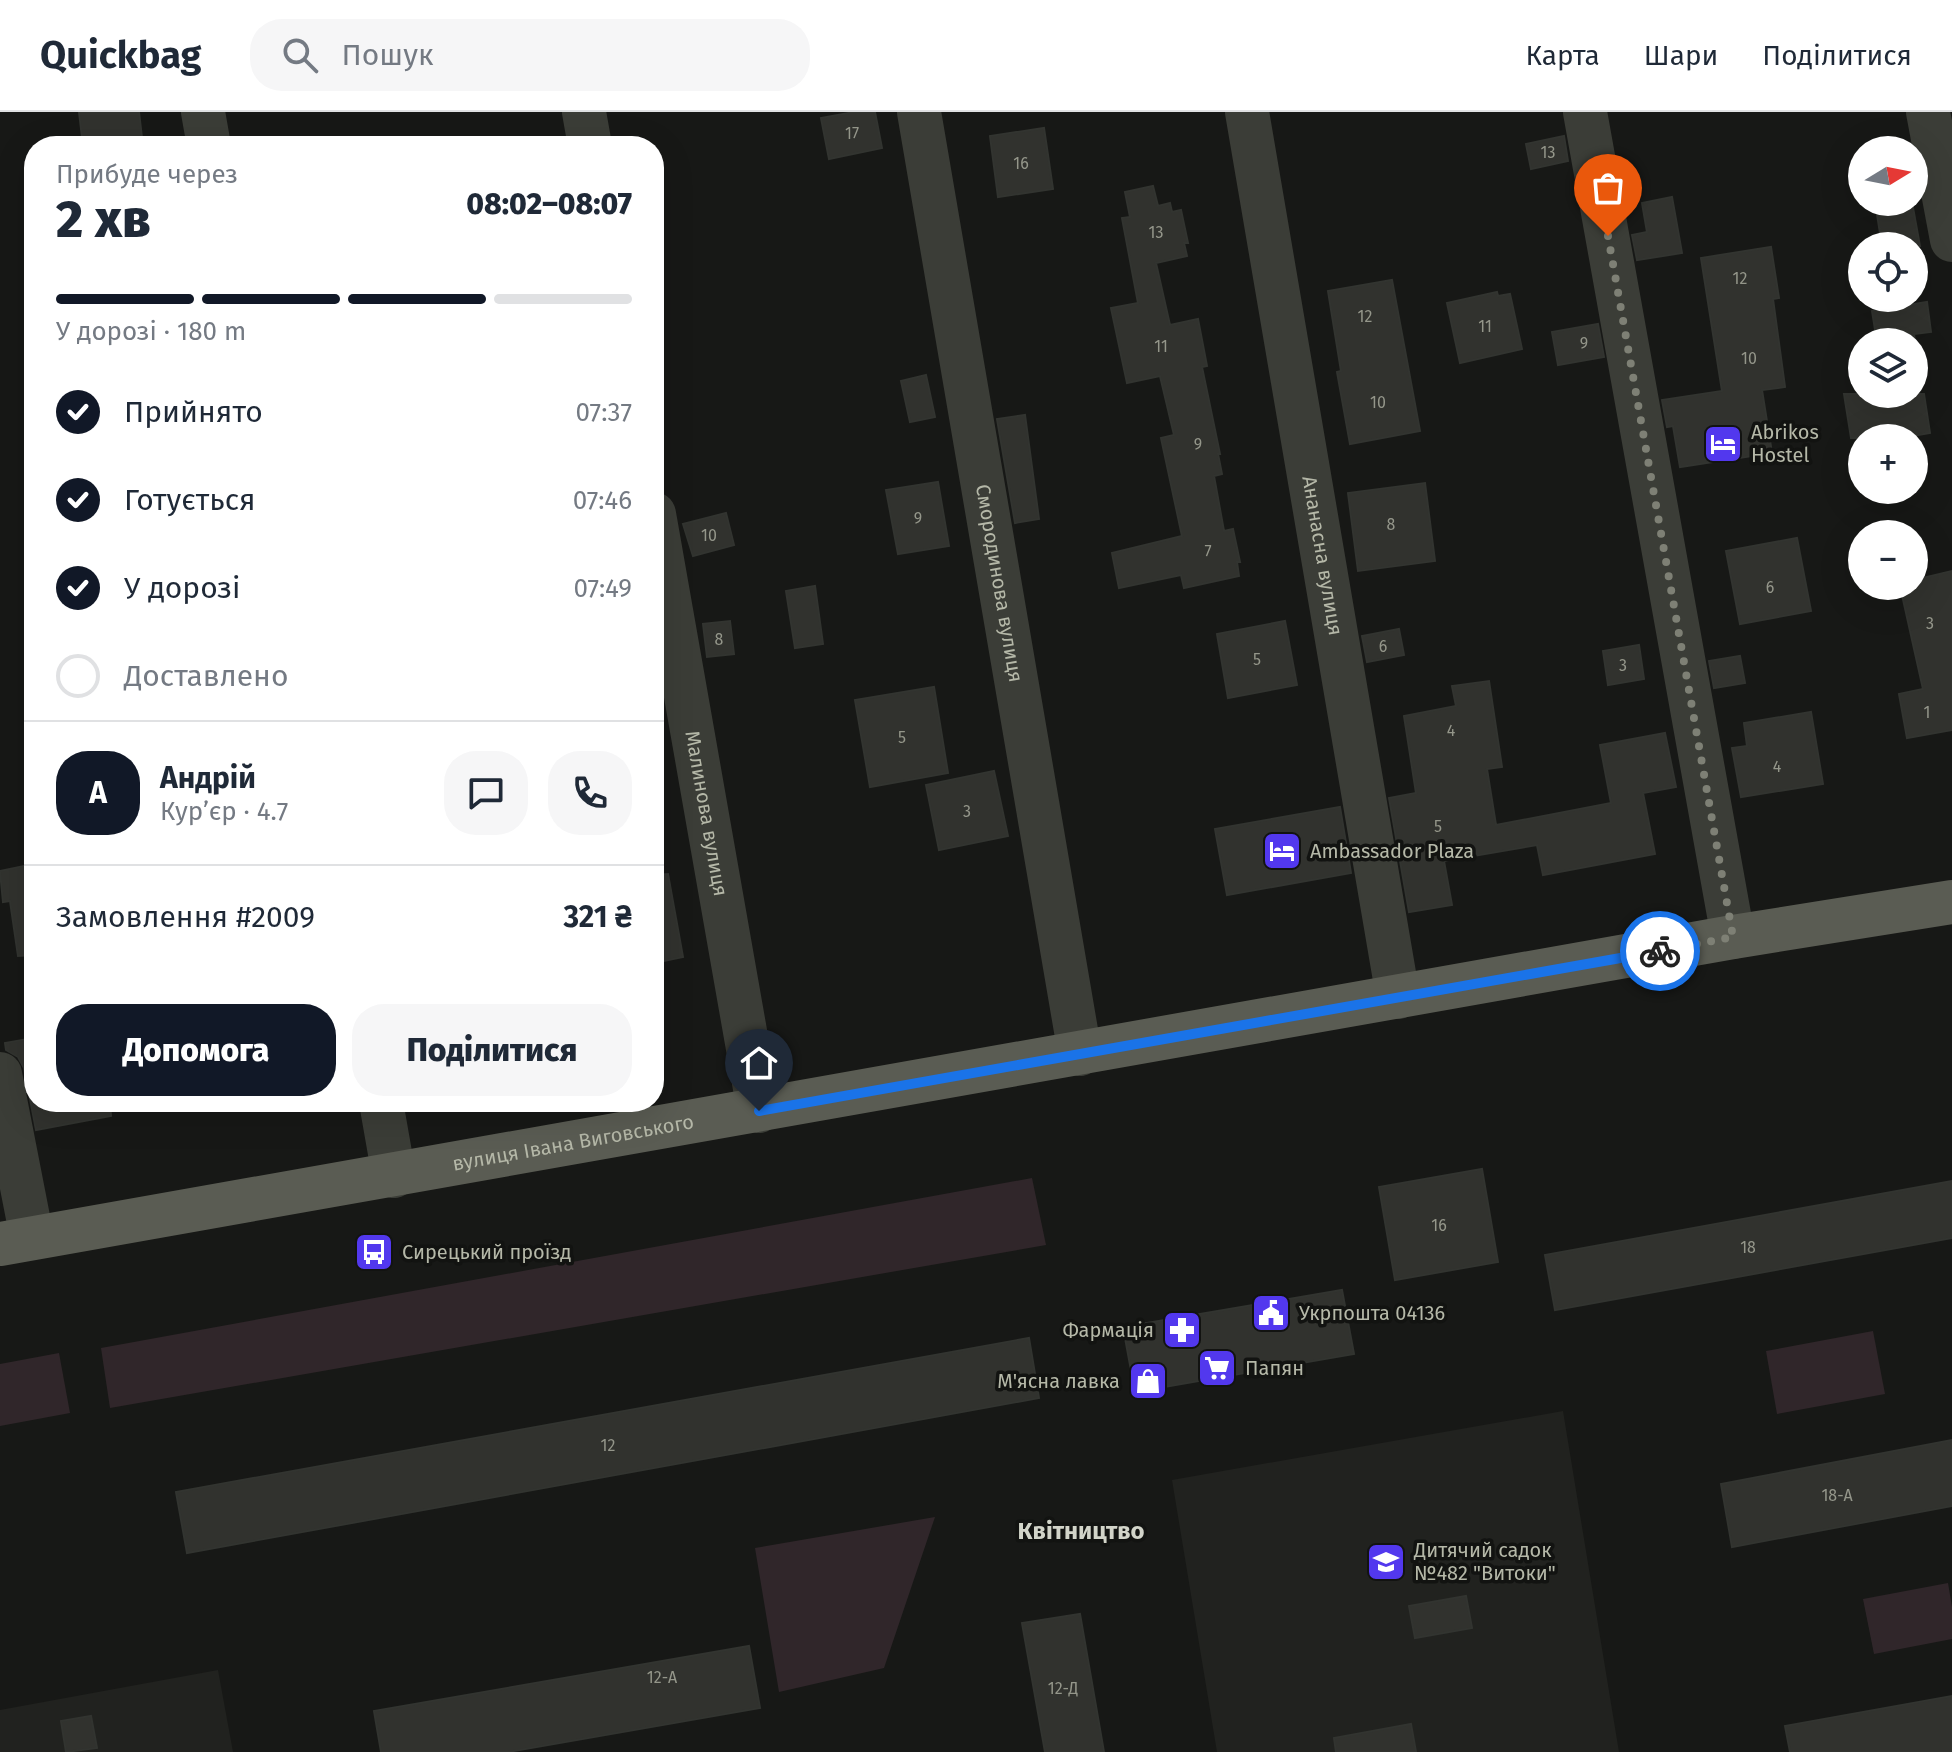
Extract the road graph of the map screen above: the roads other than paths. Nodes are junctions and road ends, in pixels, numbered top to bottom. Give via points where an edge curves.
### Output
1 (203, 112) edge
2 (584, 112) edge
3 (919, 112) edge
4 (1247, 112) edge
5 (1585, 112) edge
6 (1928, 112) edge
7 (207, 136) edge
8 (588, 136) edge
9 (1952, 240) edge
10 (664, 571) edge
11 (1952, 902) edge
12 (1733, 937) junction
13 (1398, 997) junction
14 (1080, 1054) junction
15 (0, 1074) edge
16 (759, 1111) junction
17 (383, 1112) edge
18 (394, 1176) junction
19 (16, 1241) edge

1 - 7 street
2 - 8 street
3 - 14 street, Смородинова вулиця
4 - 13 street, Ананасна вулиця
5 - 12 street
6 - 9 street
10 - 16 street, Малинова вулиця
11 - 12 main road, вулиця Івана Виговського
12 - 13 main road, вулиця Івана Виговського
13 - 14 main road, вулиця Івана Виговського
14 - 16 main road, вулиця Івана Виговського
15 - 19 street
16 - 18 main road, вулиця Івана Виговського
17 - 18 street
18 - 19 main road, вулиця Івана Виговського

